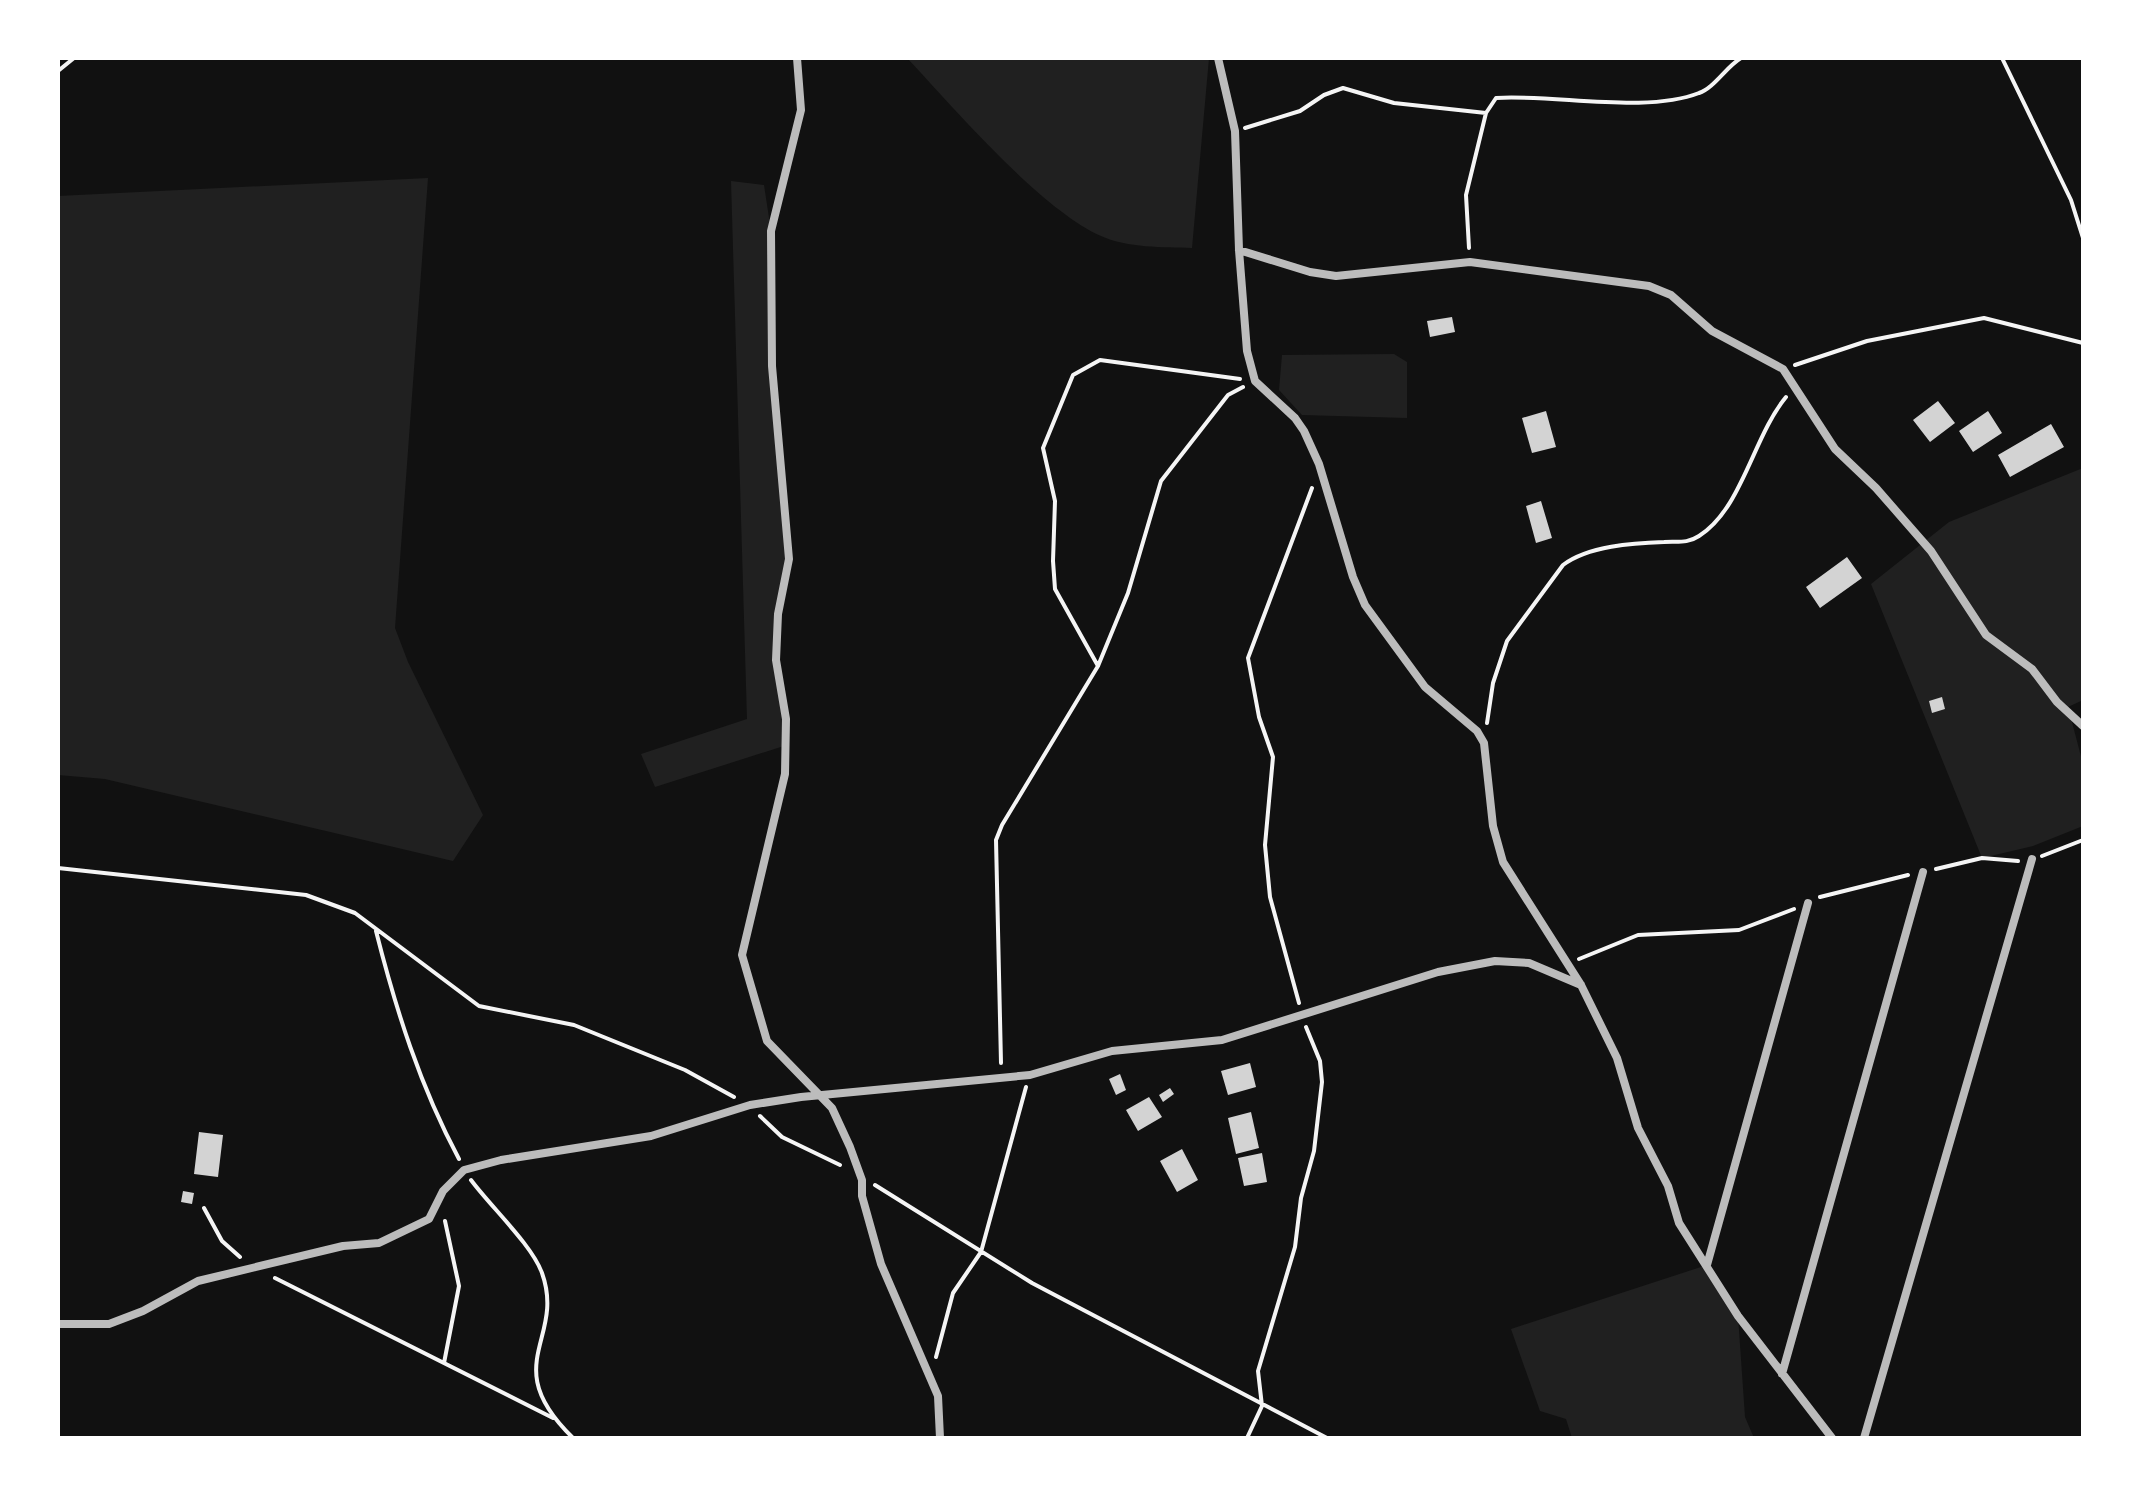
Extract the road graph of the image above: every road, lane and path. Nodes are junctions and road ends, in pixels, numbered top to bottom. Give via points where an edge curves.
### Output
1 (74, 58) edge
2 (797, 58) edge
3 (1218, 58) edge
4 (1741, 58) edge
5 (2002, 58) edge
6 (58, 71) edge
7 (1486, 113) junction
8 (1235, 131) junction
9 (2083, 238) edge
10 (1239, 250) junction
11 (1470, 262) junction
12 (2083, 343) edge
13 (1783, 369) junction
14 (1255, 381) junction
15 (1795, 386) junction
16 (1319, 464) junction
17 (1098, 666) junction
18 (2083, 726) edge
19 (1484, 743) junction
20 (2083, 840) edge
21 (2032, 859) junction
22 (58, 868) edge
23 (1923, 872) junction
24 (1808, 903) junction
25 (376, 931) junction
26 (1566, 964) junction
27 (1581, 985) junction
28 (1302, 1016) junction
29 (1030, 1075) junction
30 (1001, 1078) junction
31 (820, 1095) junction
32 (750, 1105) junction
33 (465, 1172) junction
34 (862, 1180) junction
35 (204, 1208) dead end
36 (444, 1218) dead end
37 (981, 1252) junction
38 (1707, 1265) junction
39 (252, 1267) junction
40 (58, 1324) edge
41 (444, 1363) junction
42 (1782, 1374) junction
43 (932, 1383) junction
44 (1262, 1406) junction
45 (553, 1418) junction
46 (573, 1438) edge
47 (940, 1438) edge
48 (1247, 1438) edge
49 (1327, 1438) edge
50 (1832, 1438) edge
51 (1864, 1438) edge

1 - 6 path
2 - 31 street via 801,110 771,231 772,366 789,559 776,660 786,719 785,774 742,955 767,1041
3 - 8 street
4 - 7 path via 1702,93 1667,100 1496,98
5 - 9 path via 2071,200
7 - 8 path via 1394,103 1343,88 1300,111
7 - 11 path via 1466,195
8 - 10 street
10 - 11 street via 1336,276
10 - 14 street via 1247,351
11 - 13 street via 1649,286 1671,295 1712,331
12 - 13 path via 1984,318 1867,341
13 - 15 street
14 - 16 street via 1295,418
14 - 17 path via 1228,395 1161,481 1128,593
14 - 17 path via 1100,360 1073,375 1043,448 1055,501 1055,589
15 - 18 street via 1835,449 1931,551 1986,635 2032,669
15 - 19 path via 1769,418 1739,489 1702,535 1687,542 1575,555 1563,565 1507,641 1493,683
16 - 19 street via 1365,605 1425,687 1469,723
16 - 28 path via 1248,658 1273,757 1265,845 1270,897
17 - 30 path via 996,840
19 - 26 street via 1493,826 1503,862
20 - 21 path
21 - 23 path via 1982,858
21 - 51 street
22 - 25 path via 306,895 355,913
23 - 24 path
23 - 42 street
24 - 26 path via 1739,930 1638,935
24 - 38 street
25 - 32 path via 479,1006 574,1025 685,1070
25 - 33 path via 399,1019
26 - 27 street
27 - 28 street via 1529,963 1495,961 1438,972
27 - 38 street via 1617,1058 1638,1128 1668,1186 1679,1223
28 - 29 street via 1222,1040 1112,1051
28 - 44 path via 1320,1061 1322,1082 1295,1247 1258,1371
29 - 30 street
29 - 37 path
30 - 31 street
31 - 32 street
31 - 34 street via 832,1108
32 - 33 street via 651,1136 501,1160
32 - 34 path via 782,1137 834,1160
33 - 39 street via 443,1191 429,1219 415,1227 379,1243
33 - 45 path via 530,1249 542,1273 549,1303 535,1380
34 - 37 path via 890,1192
34 - 43 street via 881,1264
35 - 39 path via 222,1241
36 - 41 path via 459,1286
37 - 43 path via 953,1293 938,1339
37 - 44 path
38 - 42 street
39 - 40 street via 198,1281 109,1324
39 - 41 path
41 - 45 path
42 - 50 street
43 - 47 street via 938,1396
44 - 48 path
44 - 49 path
45 - 46 path

